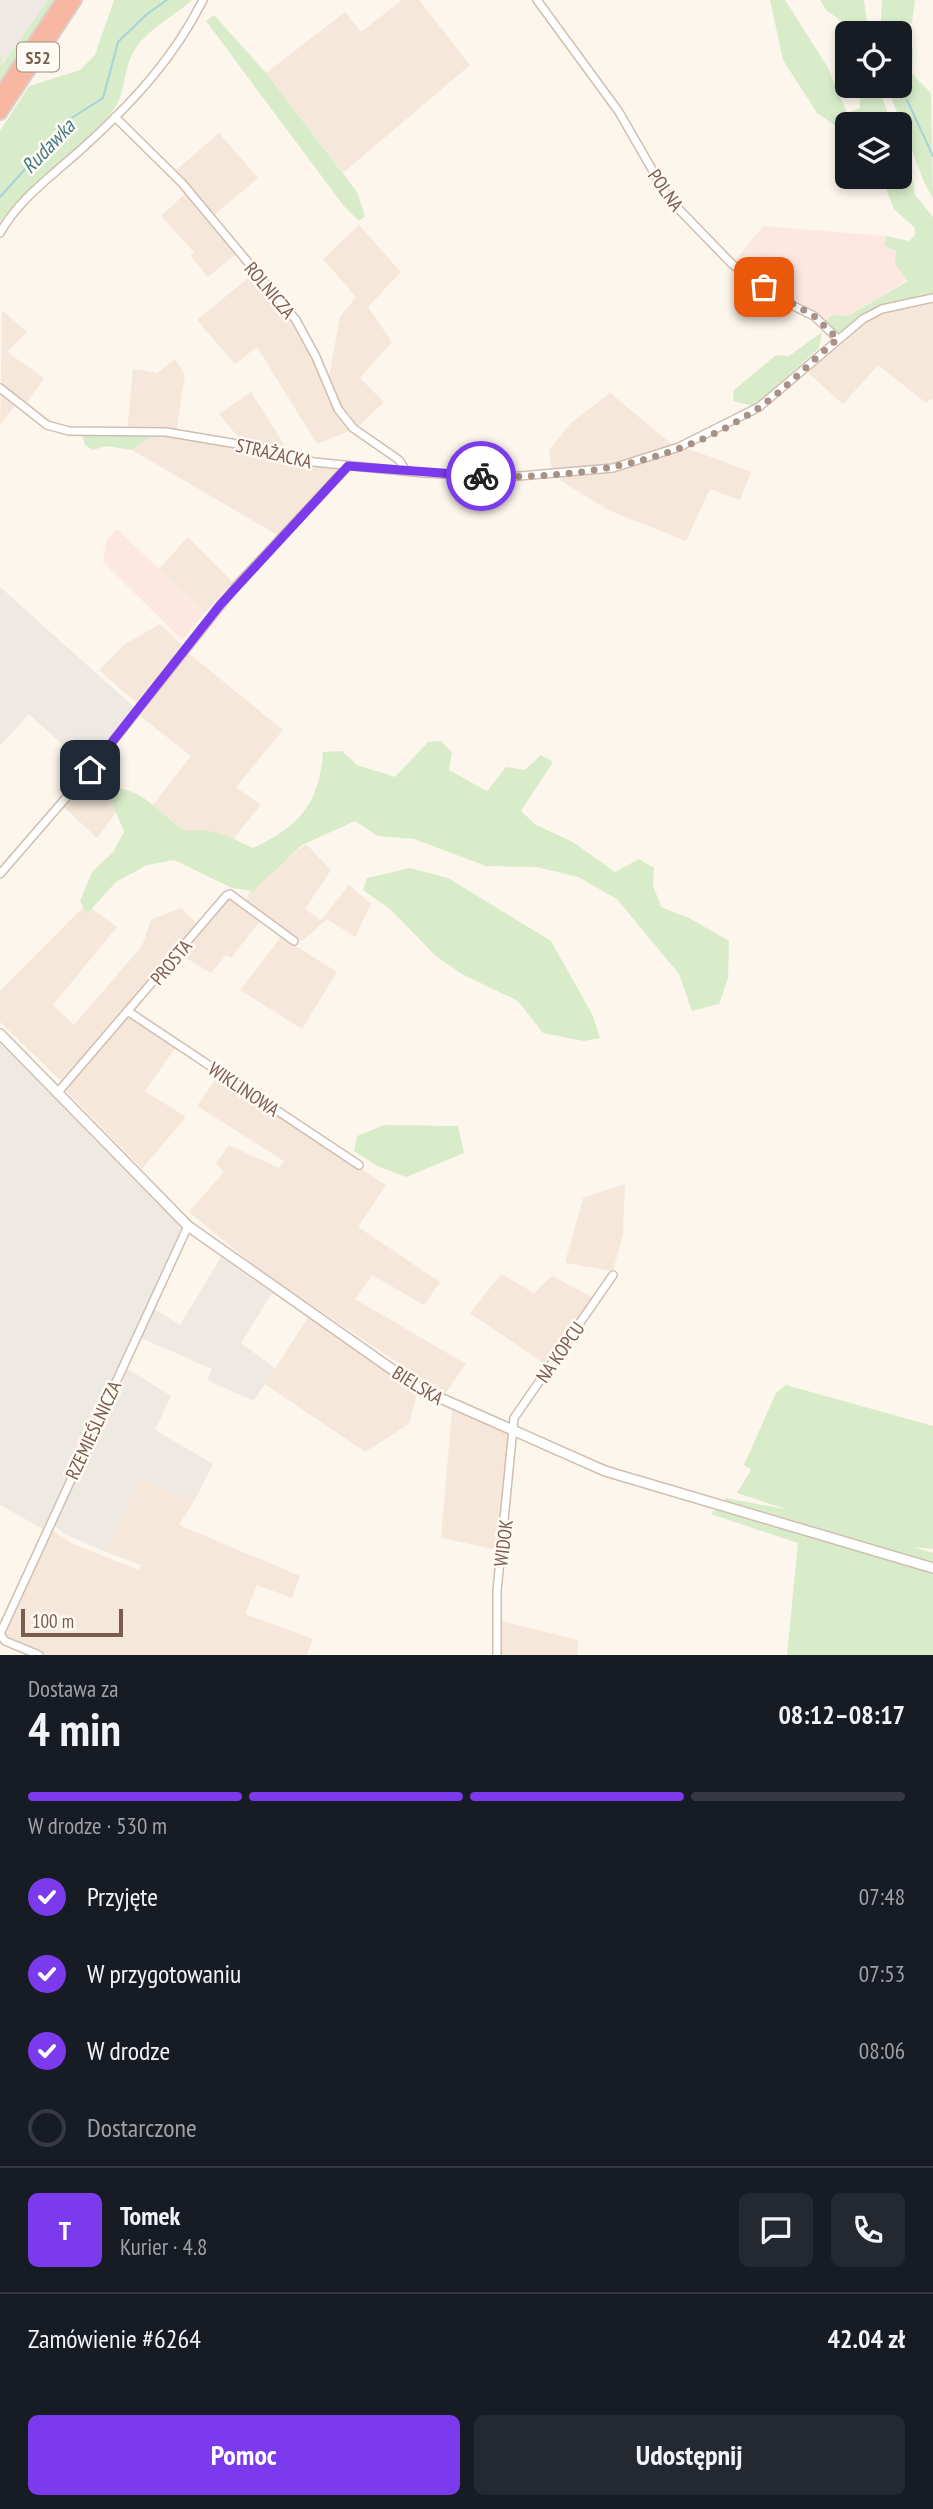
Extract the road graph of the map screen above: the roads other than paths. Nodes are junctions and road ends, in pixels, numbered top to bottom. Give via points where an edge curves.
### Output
1 (63, 0) edge
2 (75, 0) edge
3 (203, 0) edge
4 (537, 0) edge
5 (0, 95) edge
6 (0, 113) edge
7 (115, 117) junction
8 (0, 233) edge
9 (933, 298) edge
10 (838, 339) junction
11 (0, 388) edge
12 (348, 466) junction
13 (406, 471) junction
14 (0, 874) edge
15 (294, 941) dead end
16 (129, 1012) junction
17 (0, 1035) edge
18 (59, 1091) junction
19 (359, 1165) dead end
20 (188, 1226) junction
21 (613, 1275) dead end
22 (512, 1430) junction
23 (933, 1568) edge
24 (0, 1634) edge
25 (39, 1655) edge
26 (497, 1655) edge

1 - 5 highway, S52
2 - 6 highway, S52
3 - 7 street via 168,60
4 - 10 street, POLNA via 619,112 669,199 732,264 779,299 814,316
7 - 8 street via 17,208
7 - 13 street, ROLNICZA via 182,183 296,320 338,409 353,428 399,460
9 - 10 street, STRAŻACKA via 882,309
10 - 13 street, STRAŻACKA via 759,407 721,428 630,465 507,477
11 - 12 street, STRAŻACKA via 47,425 69,431 166,432
12 - 13 street, STRAŻACKA
12 - 14 street via 229,595 90,770
15 - 16 street, PROSTA via 230,894
16 - 18 street, PROSTA
16 - 19 street, WIKLINOWA
17 - 18 street, BIELSKA
18 - 20 street, BIELSKA
20 - 22 street, BIELSKA via 420,1389
20 - 24 street, RZEMIEŚLNICZA
21 - 22 street, NA KOPCU via 524,1401
22 - 23 street, BIELSKA via 652,1487
22 - 26 street, WIDOK via 497,1591
24 - 25 street via 5,1641

